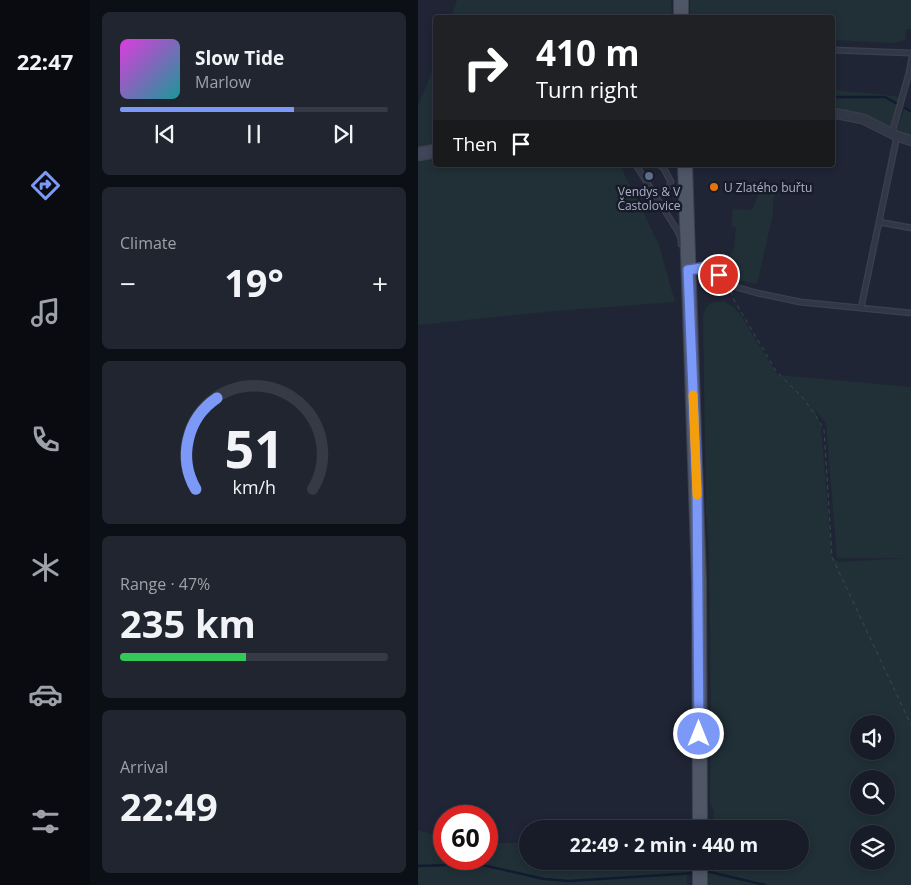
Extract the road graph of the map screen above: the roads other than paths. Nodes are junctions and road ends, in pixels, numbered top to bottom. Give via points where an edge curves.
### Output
1 (680, 0) edge
2 (681, 15) edge
3 (835, 50) edge
4 (912, 53) edge
5 (912, 58) edge
6 (910, 73) edge
7 (835, 113) edge
8 (895, 134) junction
9 (912, 141) edge
10 (433, 152) edge
11 (418, 154) edge
12 (637, 167) edge
13 (663, 167) edge
14 (685, 167) edge
15 (655, 195) junction
16 (880, 222) junction
17 (912, 228) edge
18 (681, 251) dead end
19 (685, 266) junction
20 (861, 308) junction
21 (912, 313) edge
22 (700, 820) edge
23 (700, 870) edge
24 (700, 885) edge

1 - 2 main road
3 - 4 lane
5 - 6 lane
6 - 8 lane
7 - 8 street via 862,119
8 - 9 street
8 - 16 lane
10 - 11 street
12 - 15 lane
13 - 15 lane via 671,182 666,192
14 - 19 main road
15 - 18 lane via 681,238
16 - 17 lane
16 - 20 lane
19 - 20 lane via 709,267 736,287 757,293 800,302
19 - 22 main road via 692,364 699,573
20 - 21 lane
23 - 24 main road

